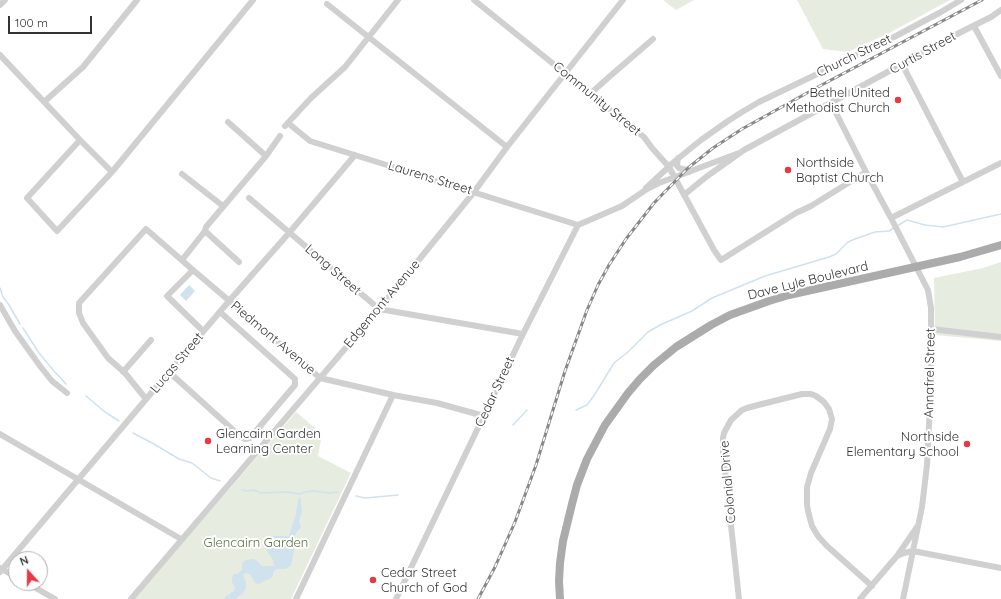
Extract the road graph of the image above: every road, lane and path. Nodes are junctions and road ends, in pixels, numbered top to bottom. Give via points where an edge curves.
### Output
1 (5, 0) edge
2 (137, 0) edge
3 (253, 0) edge
4 (398, 0) edge
5 (474, 0) edge
6 (623, 0) edge
7 (961, 0) edge
8 (327, 4) dead end
9 (0, 5) edge
10 (1001, 10) edge
11 (974, 26) junction
12 (368, 37) junction
13 (653, 39) dead end
14 (0, 54) edge
15 (6, 61) junction
16 (902, 64) junction
17 (0, 66) edge
18 (565, 74) junction
19 (1001, 76) edge
20 (590, 94) junction
21 (44, 102) junction
22 (830, 103) junction
23 (228, 122) dead end
24 (280, 136) dead end
25 (80, 140) junction
26 (507, 147) junction
27 (740, 153) junction
28 (355, 155) junction
29 (266, 156) junction
30 (678, 158) junction
31 (1001, 163) edge
32 (669, 167) junction
33 (112, 172) junction
34 (689, 172) junction
35 (866, 172) junction
36 (182, 174) dead end
37 (675, 177) junction
38 (963, 182) junction
39 (659, 183) junction
40 (474, 192) junction
41 (640, 194) junction
42 (684, 195) junction
43 (250, 198) dead end
44 (223, 206) junction
45 (895, 224) junction
46 (578, 225) junction
47 (205, 232) junction
48 (290, 233) junction
49 (1001, 245) edge
50 (182, 260) junction
51 (239, 262) dead end
52 (917, 267) junction
53 (191, 268) junction
54 (229, 301) junction
55 (0, 305) edge
56 (378, 309) junction
57 (220, 312) junction
58 (931, 330) junction
59 (204, 331) junction
60 (523, 334) junction
61 (1001, 337) edge
62 (151, 340) dead end
63 (123, 372) junction
64 (169, 372) junction
65 (320, 378) junction
66 (67, 393) dead end
67 (393, 395) junction
68 (146, 399) junction
69 (484, 416) junction
70 (0, 434) edge
71 (79, 479) junction
72 (919, 524) junction
73 (181, 539) junction
74 (913, 551) junction
75 (897, 556) junction
76 (1001, 568) edge
77 (1, 570) edge
78 (872, 586) junction
79 (41, 591) edge
80 (55, 599) edge
81 (131, 599) edge
82 (296, 599) edge
83 (396, 599) edge
84 (560, 599) edge
85 (739, 599) edge
86 (860, 599) edge
87 (904, 599) edge

1 - 9 street
2 - 21 street via 83,67
3 - 33 street
4 - 12 street
5 - 18 street, Community Street
6 - 18 street, Edgemont Avenue
7 - 30 street, Church Street via 894,37 742,112
8 - 12 street
10 - 11 street, Curtis Street
11 - 16 street, Curtis Street
11 - 19 street
12 - 26 street
12 - 28 street, Laurens Street via 345,67 310,98 286,124 310,141
13 - 20 street
14 - 15 street
15 - 17 street
15 - 21 street
16 - 22 street, Curtis Street
16 - 38 street
18 - 20 street, Community Street
18 - 26 street, Edgemont Avenue
20 - 32 street, Community Street via 644,137
21 - 25 street
22 - 27 street, Curtis Street
22 - 35 street, Annafrel Street
23 - 29 street
24 - 29 street
25 - 33 street
25 - 33 street via 26,198 57,231
26 - 40 street, Edgemont Avenue
27 - 34 street, Curtis Street
27 - 42 street, Curtis Street
28 - 40 street, Laurens Street
28 - 48 street, Lucas Street
29 - 44 street
30 - 32 street, Church Street
30 - 34 street via 677,166
31 - 38 street
32 - 34 street via 679,172
32 - 37 street, Community Street
32 - 39 street via 668,175
32 - 41 street
34 - 37 street, Curtis Street
35 - 42 street, Community Street via 721,260
35 - 45 street, Annafrel Street
36 - 44 street
37 - 39 street, Curtis Street
37 - 42 street, Community Street
38 - 45 street
39 - 41 street, Curtis Street
40 - 46 street, Laurens Street
40 - 56 street, Edgemont Avenue
41 - 46 street, Curtis Street via 622,206
43 - 48 street, Long Street
44 - 47 street via 206,226
45 - 52 street, Annafrel Street
46 - 60 street, Cedar Street
47 - 50 street
47 - 51 street
48 - 54 street, Lucas Street
48 - 56 street, Long Street
49 - 52 main road, Dave Lyle Boulevard
50 - 53 street, Piedmont Avenue
50 - 63 street, Piedmont Avenue via 146,229 79,303 79,313 84,323 108,358
52 - 58 street, Annafrel Street via 928,290
52 - 84 main road, Dave Lyle Boulevard via 789,295 749,307 693,335 654,365 616,408 587,459 577,485 563,541
53 - 54 street, Piedmont Avenue
53 - 59 street via 167,296
54 - 57 street, Lucas Street
54 - 65 street, Piedmont Avenue
55 - 66 street via 40,366 52,381
56 - 60 street
56 - 65 street, Edgemont Avenue
57 - 59 street, Lucas Street
57 - 64 street via 295,379 295,385 250,438 240,437
58 - 61 street
58 - 72 street, Annafrel Street via 927,458
59 - 64 street, Lucas Street
60 - 69 street, Cedar Street
62 - 63 street
63 - 68 street
64 - 68 street, Lucas Street
65 - 67 street, Piedmont Avenue
65 - 73 street, Edgemont Avenue
67 - 69 street, Piedmont Avenue via 437,403
67 - 82 street
68 - 71 street, Lucas Street
69 - 83 street, Cedar Street
70 - 71 street
71 - 73 street
71 - 77 street, Lucas Street
72 - 74 street, Annafrel Street
72 - 75 street
73 - 81 street, Edgemont Avenue
74 - 75 street
74 - 76 street
74 - 87 street, Annafrel Street
75 - 78 street
78 - 85 street, Colonial Drive via 827,546 812,526 807,505 807,487 832,419 824,402 811,394 802,394 742,410 731,420 724,433 723,451
78 - 86 street
79 - 80 street

